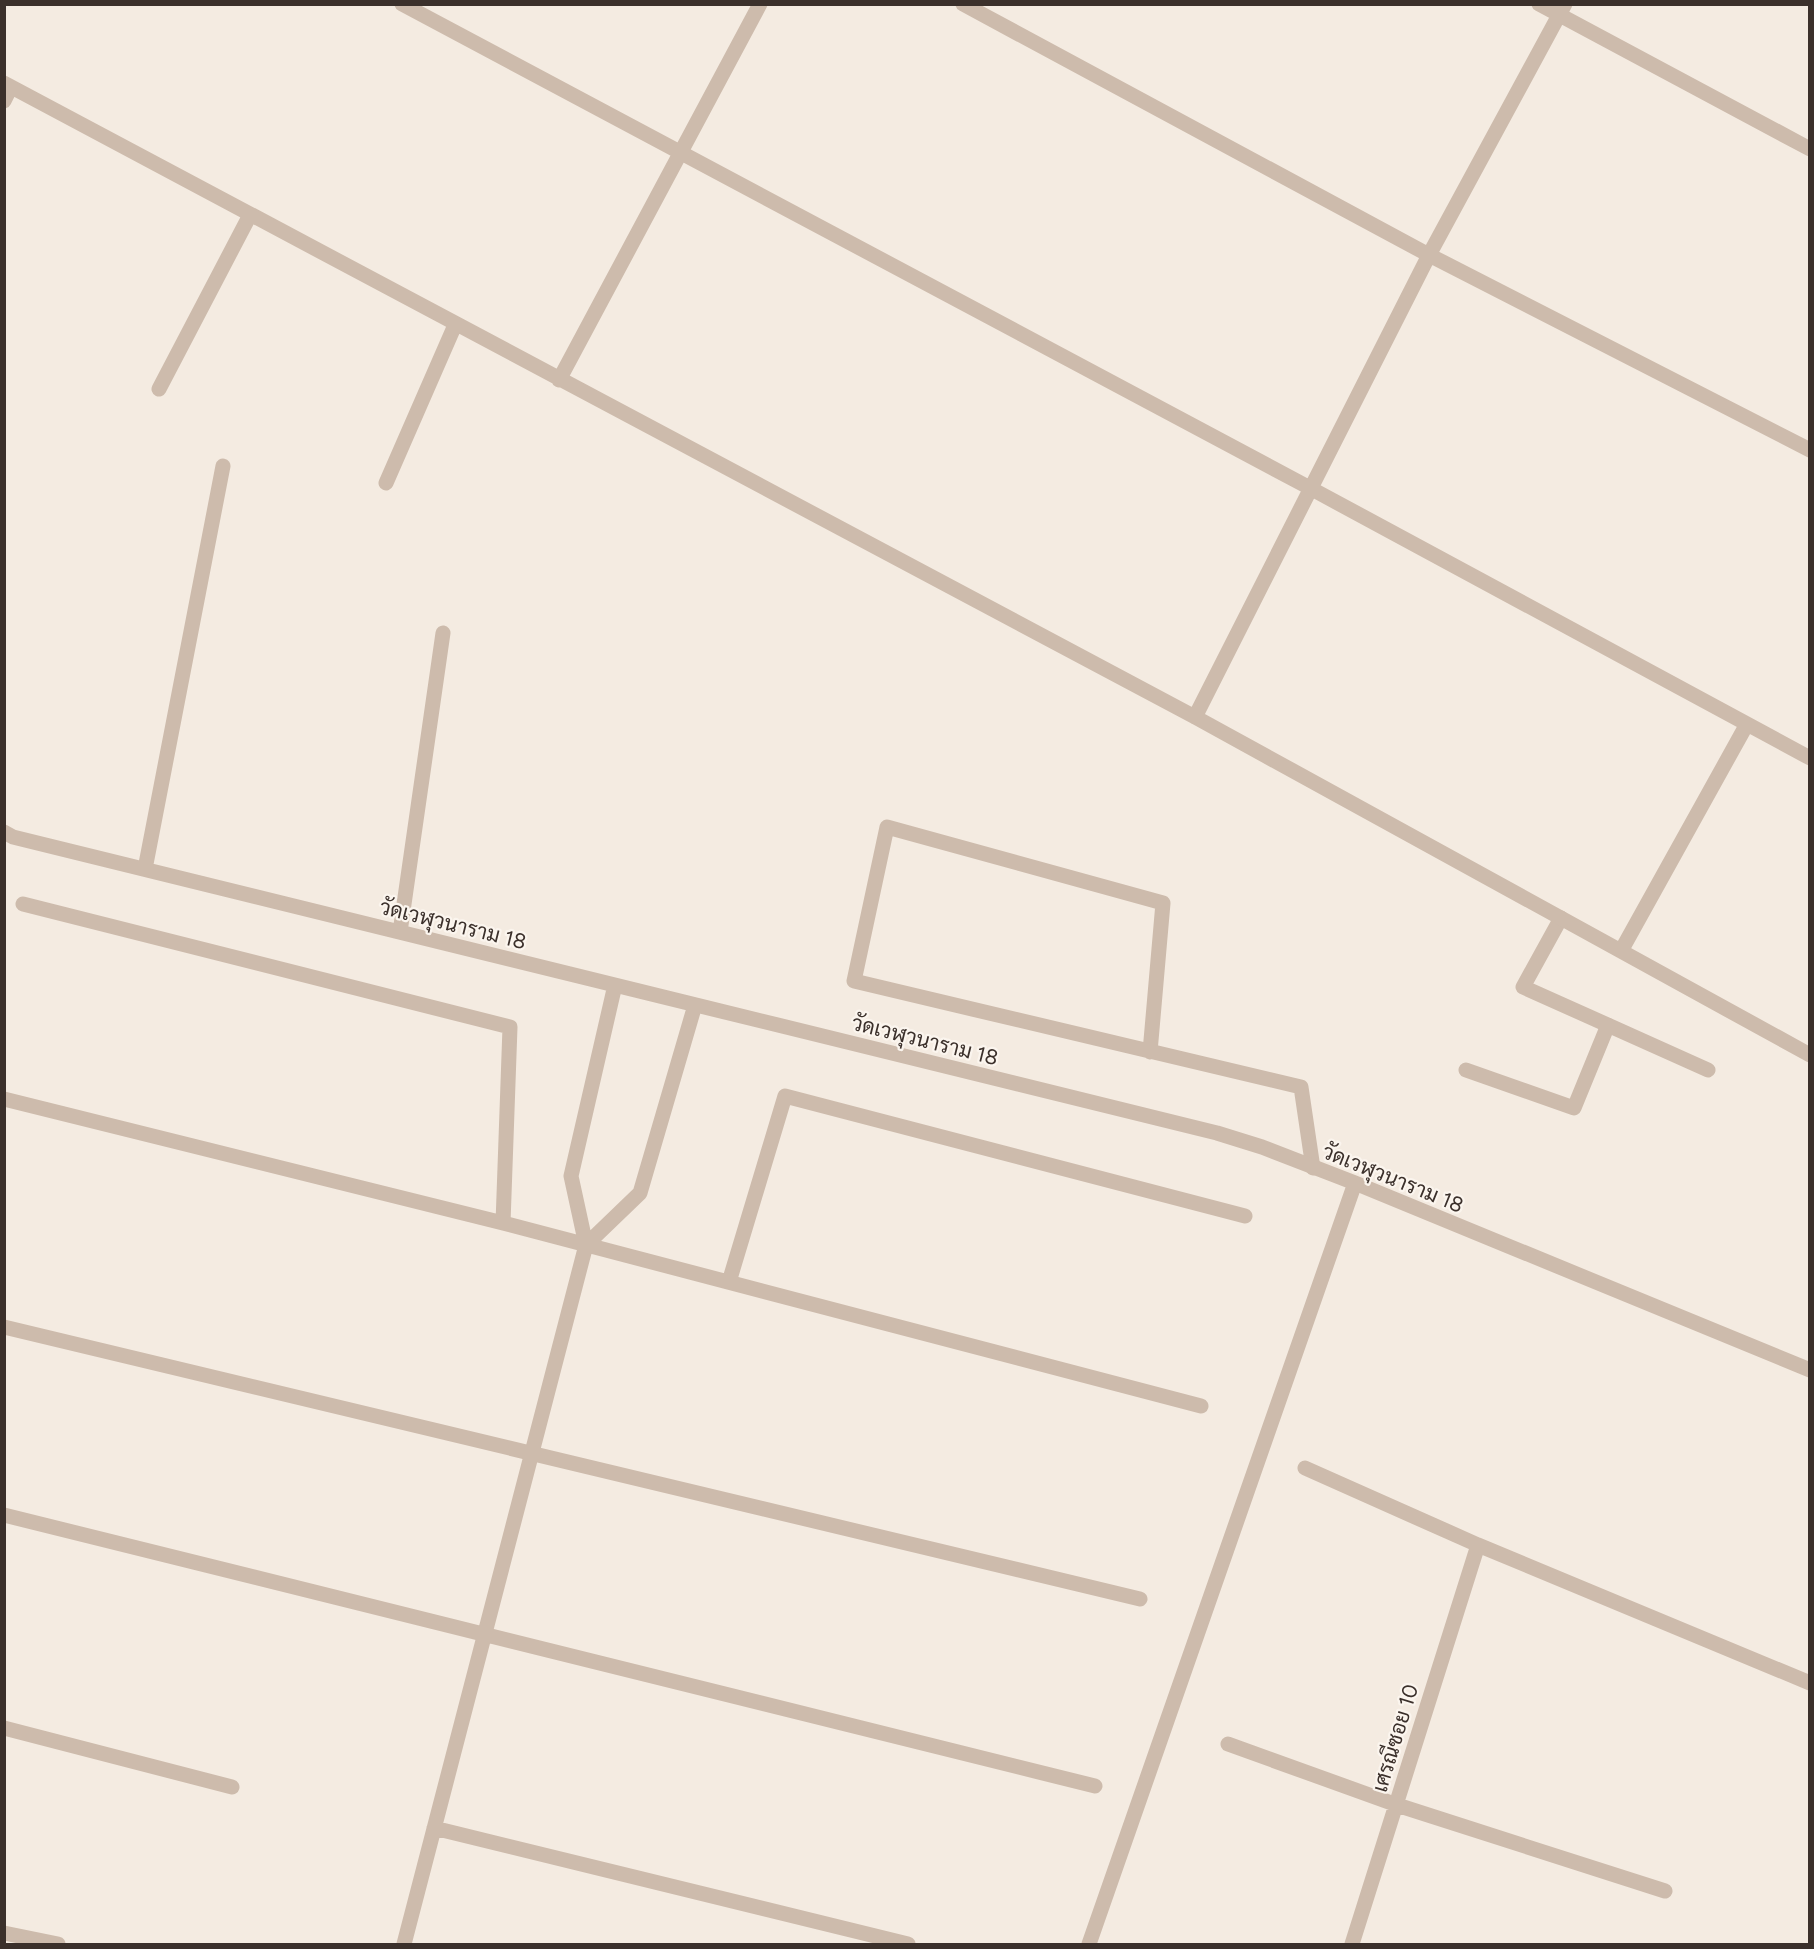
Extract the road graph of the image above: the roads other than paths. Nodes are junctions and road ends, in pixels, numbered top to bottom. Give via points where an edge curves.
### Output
1 (402, 4) edge
2 (760, 4) edge
3 (963, 4) edge
4 (1539, 4) edge
5 (1562, 10) edge
6 (7, 90) edge
7 (1809, 149) edge
8 (680, 153) junction
9 (250, 215) junction
10 (1430, 255) junction
11 (455, 324) junction
12 (559, 380) junction
13 (159, 389) dead end
14 (1809, 450) edge
15 (223, 466) dead end
16 (386, 483) dead end
17 (1310, 488) junction
18 (442, 633) dead end
19 (1195, 717) junction
20 (1747, 724) junction
21 (1809, 758) edge
22 (4, 832) edge
23 (146, 869) junction
24 (24, 904) dead end
25 (1562, 918) junction
26 (400, 932) junction
27 (1622, 951) junction
28 (615, 985) junction
29 (695, 1005) junction
30 (1608, 1025) junction
31 (1150, 1052) junction
32 (1809, 1055) edge
33 (1466, 1070) dead end
34 (1708, 1070) dead end
35 (4, 1100) edge
36 (1313, 1168) junction
37 (1355, 1183) junction
38 (1245, 1216) dead end
39 (503, 1223) junction
40 (586, 1245) junction
41 (729, 1282) junction
42 (4, 1327) edge
43 (1809, 1370) edge
44 (1201, 1406) dead end
45 (533, 1452) junction
46 (1305, 1468) dead end
47 (4, 1515) edge
48 (1478, 1545) junction
49 (1140, 1599) dead end
50 (484, 1635) junction
51 (1809, 1683) edge
52 (4, 1728) edge
53 (1228, 1744) dead end
54 (1095, 1786) dead end
55 (232, 1787) dead end
56 (1397, 1805) junction
57 (434, 1828) junction
58 (1665, 1891) dead end
59 (4, 1933) edge
60 (58, 1944) edge
61 (404, 1944) edge
62 (908, 1944) edge
63 (1089, 1944) edge
64 (1352, 1944) edge

1 - 8 street
2 - 8 street
3 - 10 street
4 - 5 street
5 - 7 street
5 - 10 street
6 - 9 street
8 - 12 street
8 - 17 street
9 - 11 street
9 - 13 street
10 - 14 street
10 - 17 street
11 - 12 street
11 - 16 street
12 - 19 street
15 - 23 street
17 - 19 street
17 - 20 street
18 - 26 street
19 - 25 street
20 - 21 street
20 - 27 street
22 - 23 street, วัดเวฬุวนาราม 18
23 - 26 street, วัดเวฬุวนาราม 18
24 - 39 street via 510,1027
25 - 27 street
25 - 30 street via 1524,987
26 - 28 street, วัดเวฬุวนาราม 18
27 - 32 street
28 - 29 street, วัดเวฬุวนาราม 18
28 - 40 street via 571,1176
29 - 36 street, วัดเวฬุวนาราม 18 via 1217,1133
29 - 40 street via 640,1193
30 - 33 street via 1574,1108
30 - 34 street
31 - 31 street via 854,981 887,827 1162,903
31 - 36 street via 1301,1087
35 - 39 street
36 - 37 street, วัดเวฬุวนาราม 18
37 - 43 street, วัดเวฬุวนาราม 18
37 - 63 street
38 - 41 street via 785,1096
39 - 40 street
40 - 41 street
40 - 45 street
41 - 44 street
42 - 45 street
45 - 49 street
45 - 50 street
46 - 48 street
47 - 50 street
48 - 51 street
48 - 56 street, เศรณีซอย 10
50 - 54 street
50 - 57 street
52 - 55 street
53 - 56 street
56 - 58 street
56 - 64 street, เศรณีซอย 10
57 - 61 street
57 - 62 street
59 - 60 street

